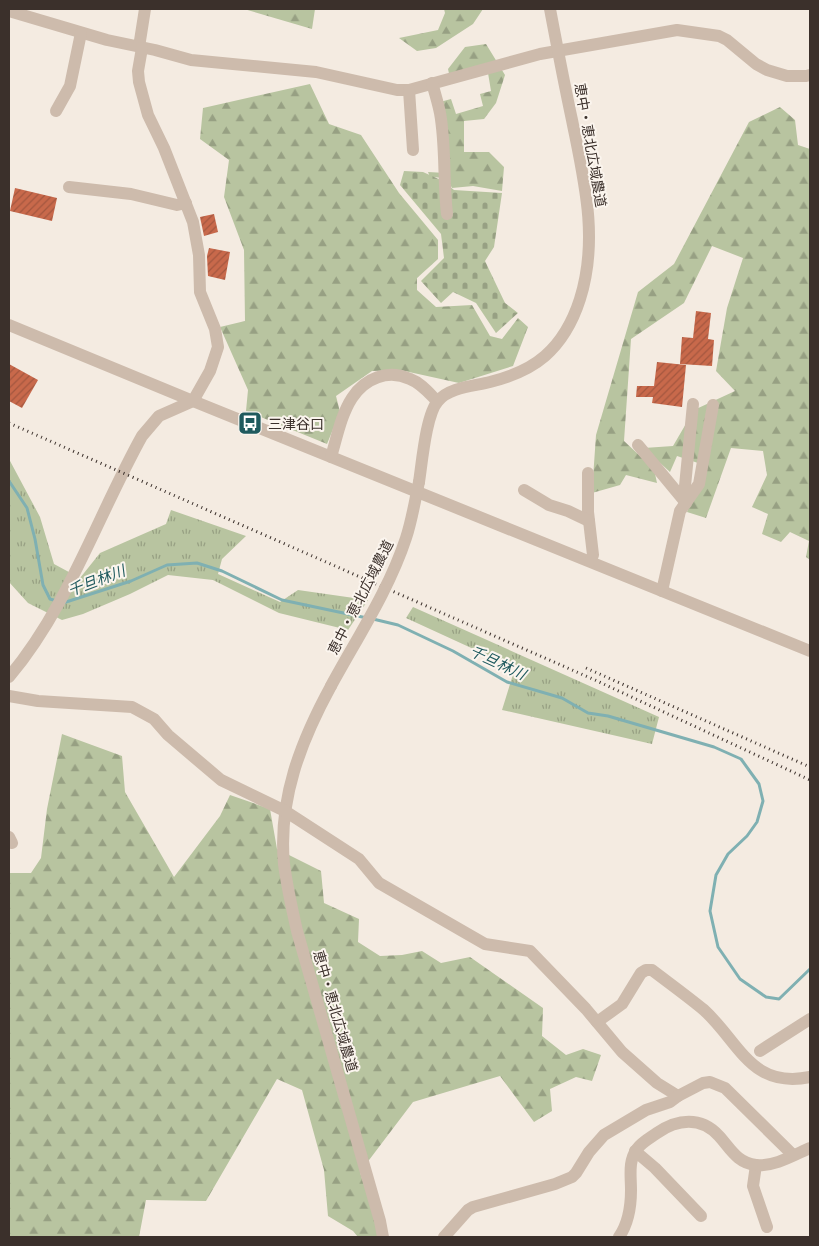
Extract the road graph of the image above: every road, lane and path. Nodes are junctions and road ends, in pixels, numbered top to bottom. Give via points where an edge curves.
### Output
1 (145, 9) edge
2 (550, 9) edge
3 (9, 11) edge
4 (81, 33) junction
5 (140, 48) junction
6 (558, 52) junction
7 (809, 79) edge
8 (432, 83) junction
9 (409, 90) junction
10 (56, 111) dead end
11 (413, 150) dead end
12 (69, 187) dead end
13 (186, 203) junction
14 (446, 214) dead end
15 (9, 325) edge
16 (193, 401) junction
17 (438, 401) junction
18 (693, 404) dead end
19 (713, 405) dead end
20 (638, 445) dead end
21 (331, 457) junction
22 (588, 473) dead end
23 (524, 490) dead end
24 (686, 503) junction
25 (588, 521) junction
26 (590, 561) junction
27 (662, 591) junction
28 (810, 651) edge
29 (9, 677) edge
30 (9, 696) edge
31 (285, 811) junction
32 (810, 1019) edge
33 (597, 1022) junction
34 (760, 1051) dead end
35 (810, 1076) edge
36 (678, 1096) junction
37 (810, 1148) edge
38 (635, 1151) junction
39 (793, 1155) junction
40 (756, 1165) junction
41 (702, 1216) dead end
42 (767, 1227) dead end
43 (383, 1237) edge
44 (444, 1237) edge
45 (619, 1237) edge

1 - 5 street
2 - 6 street, 恵中・恵北広域農道
3 - 4 street
4 - 5 street
4 - 10 street via 70,86
5 - 9 street via 191,60 316,72
5 - 13 street via 139,82 148,114
6 - 7 street via 658,32 699,32 727,40 767,70
6 - 8 street
6 - 17 street, 恵中・恵北広域農道 via 586,189 590,225 588,268 578,307 560,340 536,363 512,375 449,392
8 - 9 street
8 - 14 street via 440,113
9 - 11 street
12 - 13 street via 131,194 177,205
13 - 16 street via 199,255 200,292 216,328 218,346 210,371
15 - 16 street
16 - 21 street
16 - 29 street via 159,416 142,436 66,589 38,637
17 - 21 street via 411,379 389,375 370,380 352,398
17 - 31 street, 恵中・恵北広域農道, bridge via 430,420 406,538 396,565 313,718 292,773
18 - 24 street
19 - 24 street via 699,484
20 - 24 street
21 - 26 street
22 - 25 street
23 - 25 street
24 - 27 street via 680,511
25 - 26 street via 593,555
26 - 27 street
27 - 28 street
30 - 31 street via 132,707 154,719 220,780
31 - 33 street via 359,859 380,883 484,944 530,951
31 - 43 street, 恵中・恵北広域農道 via 284,862 294,915
32 - 34 street
33 - 35 street via 622,1004 641,972 652,970 704,1010 745,1059 760,1071 785,1079
33 - 36 street via 622,1052 657,1083
36 - 39 street via 703,1083 710,1082 725,1088
36 - 44 street via 646,1110 604,1135 572,1177 473,1207
37 - 39 street
38 - 40 street via 676,1122 697,1122 718,1134 736,1157
38 - 41 street
38 - 45 street via 631,1165 630,1206
39 - 40 street
40 - 42 street via 753,1186

